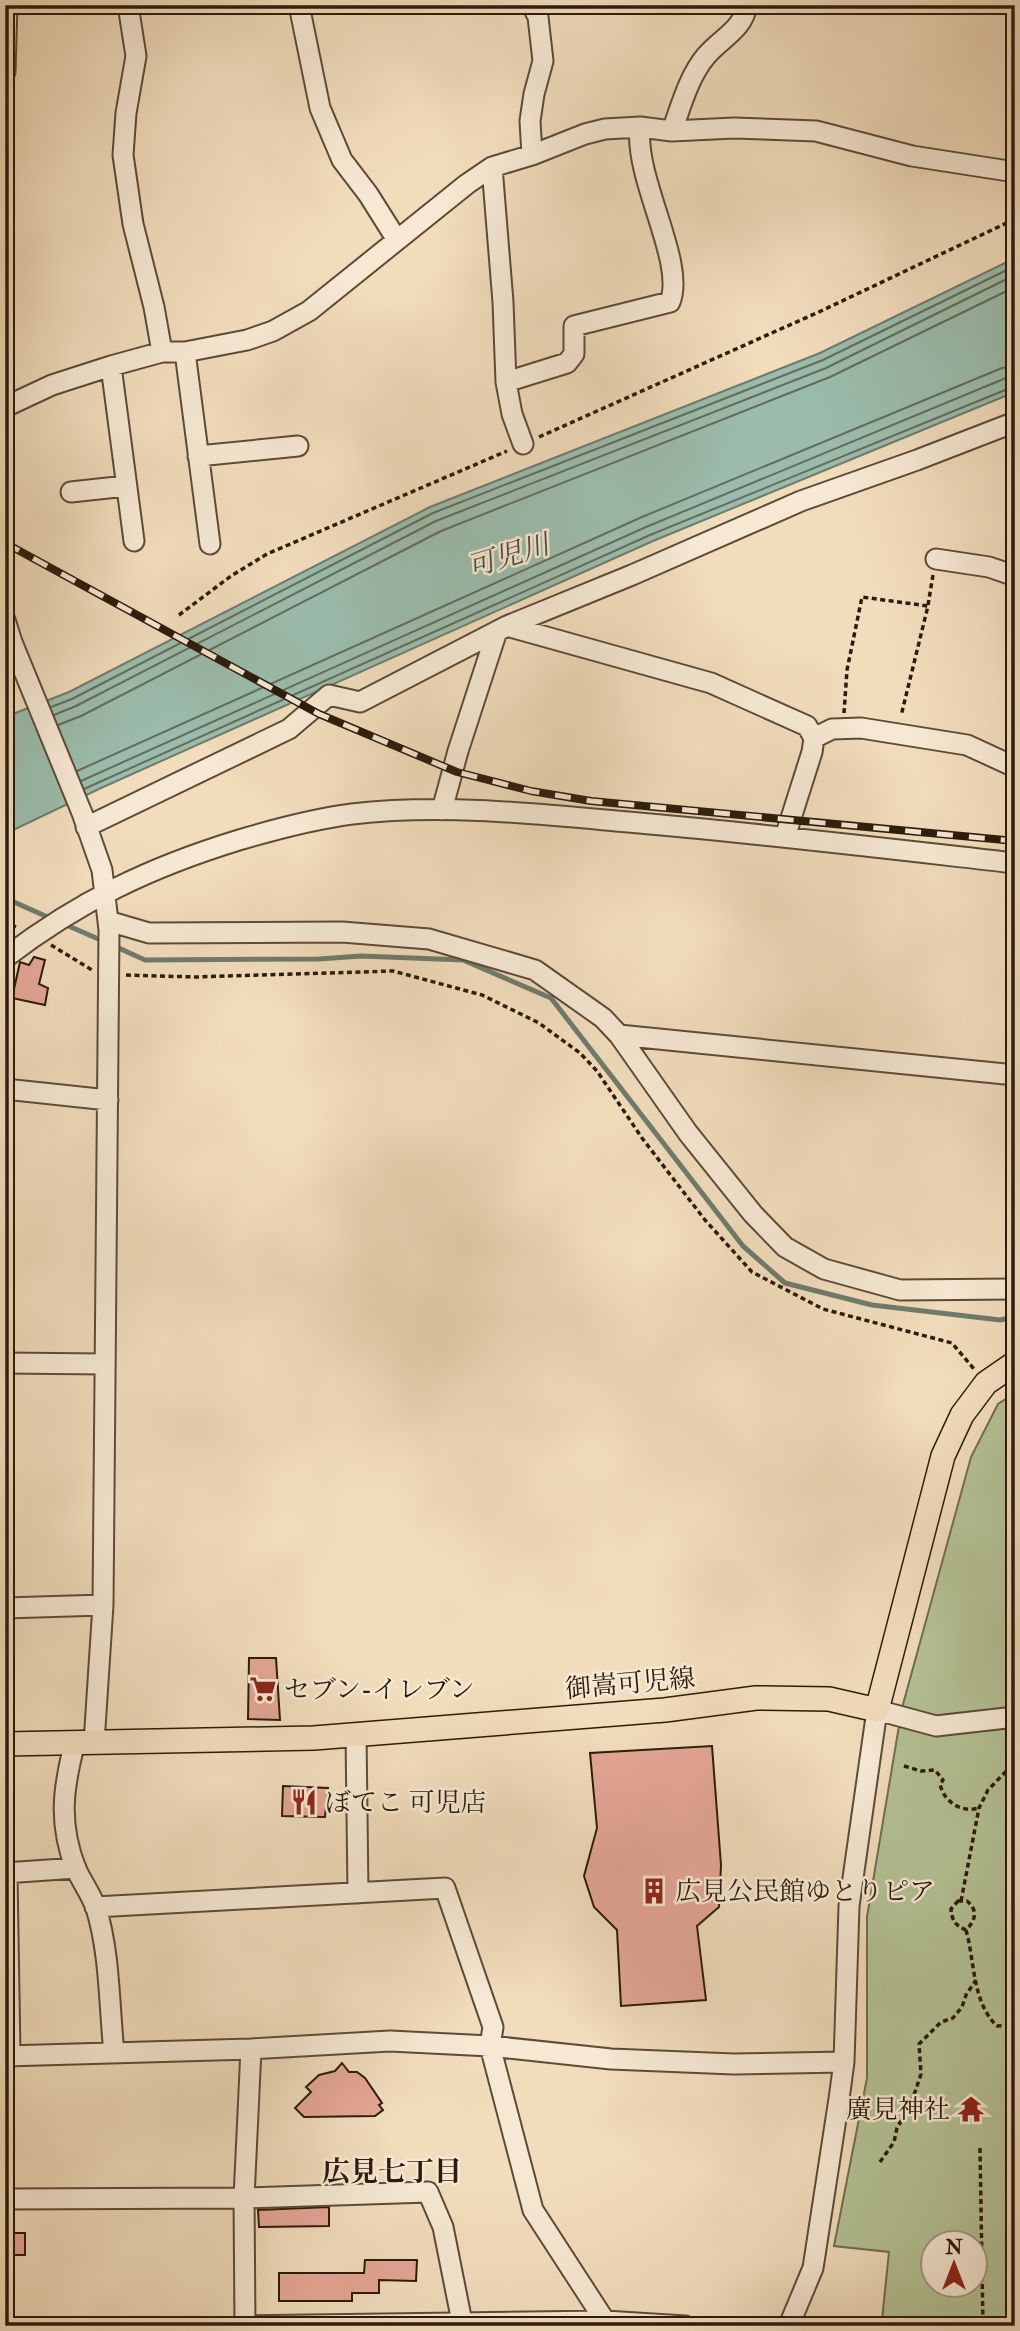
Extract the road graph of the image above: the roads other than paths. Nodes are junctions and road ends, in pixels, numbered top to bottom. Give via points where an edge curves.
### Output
1 (7, 5) edge
2 (128, 5) edge
3 (299, 5) edge
4 (532, 5) edge
5 (747, 5) edge
6 (5, 72) edge
7 (640, 127) junction
8 (671, 131) junction
9 (532, 155) junction
10 (492, 167) junction
11 (1015, 172) edge
12 (397, 240) junction
13 (162, 352) junction
14 (185, 352) junction
15 (111, 366) junction
16 (506, 382) junction
17 (5, 407) edge
18 (1015, 422) edge
19 (523, 444) road end
20 (298, 446) dead end
21 (198, 456) junction
22 (126, 486) junction
23 (71, 492) dead end
24 (134, 541) dead end
25 (210, 544) dead end
26 (936, 559) road end
27 (1015, 576) edge
28 (5, 620) edge
29 (502, 629) junction
30 (814, 738) junction
31 (1015, 767) edge
32 (442, 810) junction
33 (84, 820) junction
34 (785, 837) junction
35 (1015, 863) edge
36 (105, 894) junction
37 (109, 925) junction
38 (5, 958) edge
39 (619, 1035) junction
40 (1015, 1075) edge
41 (5, 1089) edge
42 (107, 1100) junction
43 (1015, 1289) edge
44 (5, 1363) edge
45 (1015, 1363) edge
46 (104, 1364) junction
47 (103, 1605) junction
48 (5, 1608) edge
49 (877, 1710) junction
50 (1015, 1717) edge
51 (356, 1734) junction
52 (85, 1742) junction
53 (5, 1744) edge
54 (76, 1868) junction
55 (6, 1873) edge
56 (358, 1893) junction
57 (95, 1906) junction
58 (490, 2046) junction
59 (251, 2049) junction
60 (114, 2053) junction
61 (8, 2056) edge
62 (844, 2062) junction
63 (244, 2198) junction
64 (5, 2199) edge
65 (462, 2322) junction
66 (605, 2323) edge
67 (789, 2325) edge
68 (239, 2326) edge
69 (245, 2326) edge
70 (685, 2326) edge

1 - 6 street
2 - 13 street via 136,56 124,155
3 - 12 street via 320,108 342,160
4 - 9 street via 538,17 543,61 530,121
5 - 8 street via 740,25 706,55 693,76
7 - 8 street
7 - 9 street via 585,134
7 - 16 street via 643,169 675,290 670,302 574,326 574,354 568,363
8 - 11 street via 816,131 912,156
9 - 10 street
10 - 12 street
10 - 16 street
12 - 14 street via 309,311 273,331
13 - 14 street
13 - 15 street
14 - 21 street
15 - 17 street via 52,385
15 - 22 street
16 - 19 street
18 - 29 street via 801,500
20 - 21 street
21 - 25 street
22 - 23 street
22 - 24 street
26 - 27 street
28 - 33 street
29 - 30 street via 711,683 807,726
29 - 32 street
29 - 33 street via 360,702 329,695 289,729
30 - 31 street via 832,729 861,728 967,745
30 - 34 street
32 - 34 street
32 - 36 street via 352,814 280,828 186,857
33 - 36 street via 102,870
34 - 35 street
36 - 37 street
36 - 38 street via 34,935
37 - 39 street via 149,933 342,932 429,939 535,970 603,1018
37 - 42 street
39 - 40 street
39 - 43 street via 688,1133 785,1247 824,1269 900,1290
41 - 42 street
42 - 46 street
44 - 46 street
45 - 49 main road via 986,1383 962,1415 943,1456
46 - 47 street
47 - 48 street
47 - 52 street
49 - 50 street via 936,1726
49 - 51 main road, 御嵩可児線 via 829,1699 756,1698 665,1710
49 - 62 street via 849,1906
51 - 52 main road, 御嵩可児線
51 - 56 street
52 - 53 main road, 御嵩可児線
52 - 54 street via 66,1776 63,1815
54 - 55 street
54 - 57 street
55 - 61 street
56 - 57 street
56 - 58 street via 445,1888 494,2027
57 - 60 street via 105,1955
58 - 59 street via 390,2040
58 - 62 street via 611,2060
58 - 66 street via 533,2210
59 - 60 street
59 - 63 street
60 - 61 street
62 - 67 street via 813,2268
63 - 64 street
63 - 65 street via 428,2192 443,2227
63 - 69 street
65 - 66 street
65 - 69 street
66 - 70 street
68 - 69 street

